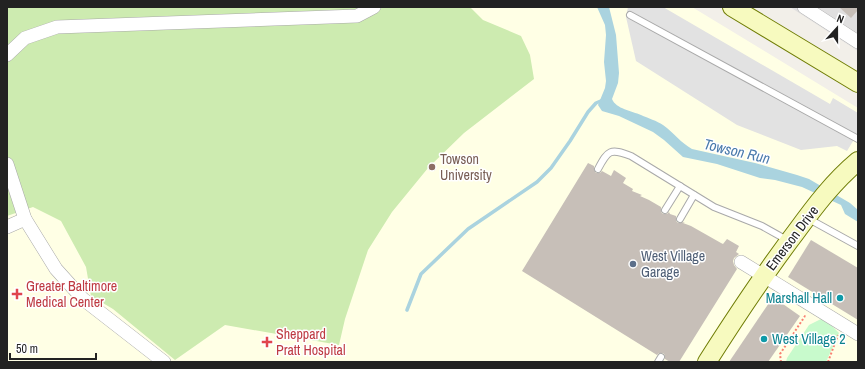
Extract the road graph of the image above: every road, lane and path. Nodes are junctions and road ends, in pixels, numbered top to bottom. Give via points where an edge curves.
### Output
1 (374, 7) edge
2 (732, 7) edge
3 (804, 7) edge
4 (630, 14) dead end
5 (858, 42) edge
6 (7, 55) edge
7 (858, 83) edge
8 (858, 139) edge
9 (858, 161) edge
10 (7, 164) edge
11 (598, 169) dead end
12 (680, 186) junction
13 (694, 195) junction
14 (665, 210) dead end
15 (808, 215) junction
16 (25, 219) junction
17 (680, 219) dead end
18 (7, 227) edge
19 (789, 241) junction
20 (858, 246) edge
21 (741, 262) dead end
22 (763, 276) junction
23 (828, 317) junction
24 (842, 325) junction
25 (858, 334) edge
26 (164, 362) edge
27 (707, 362) edge
28 (780, 362) edge
29 (828, 362) edge

1 - 6 street via 357,16 57,27 25,38
2 - 7 street
3 - 5 street
4 - 8 lane
9 - 15 street, Emerson Drive via 830,187
10 - 16 street
11 - 12 lane via 606,155 614,151 631,156
12 - 13 lane
12 - 14 lane
13 - 17 lane
13 - 19 lane via 714,207 762,226
15 - 19 street, Emerson Drive
15 - 20 lane
16 - 18 street
16 - 26 street via 56,269 83,299
19 - 22 street, Emerson Drive
21 - 22 street
22 - 23 street
22 - 27 street, Emerson Drive
23 - 24 street
23 - 28 path via 805,316 780,354
24 - 25 street
24 - 29 path

